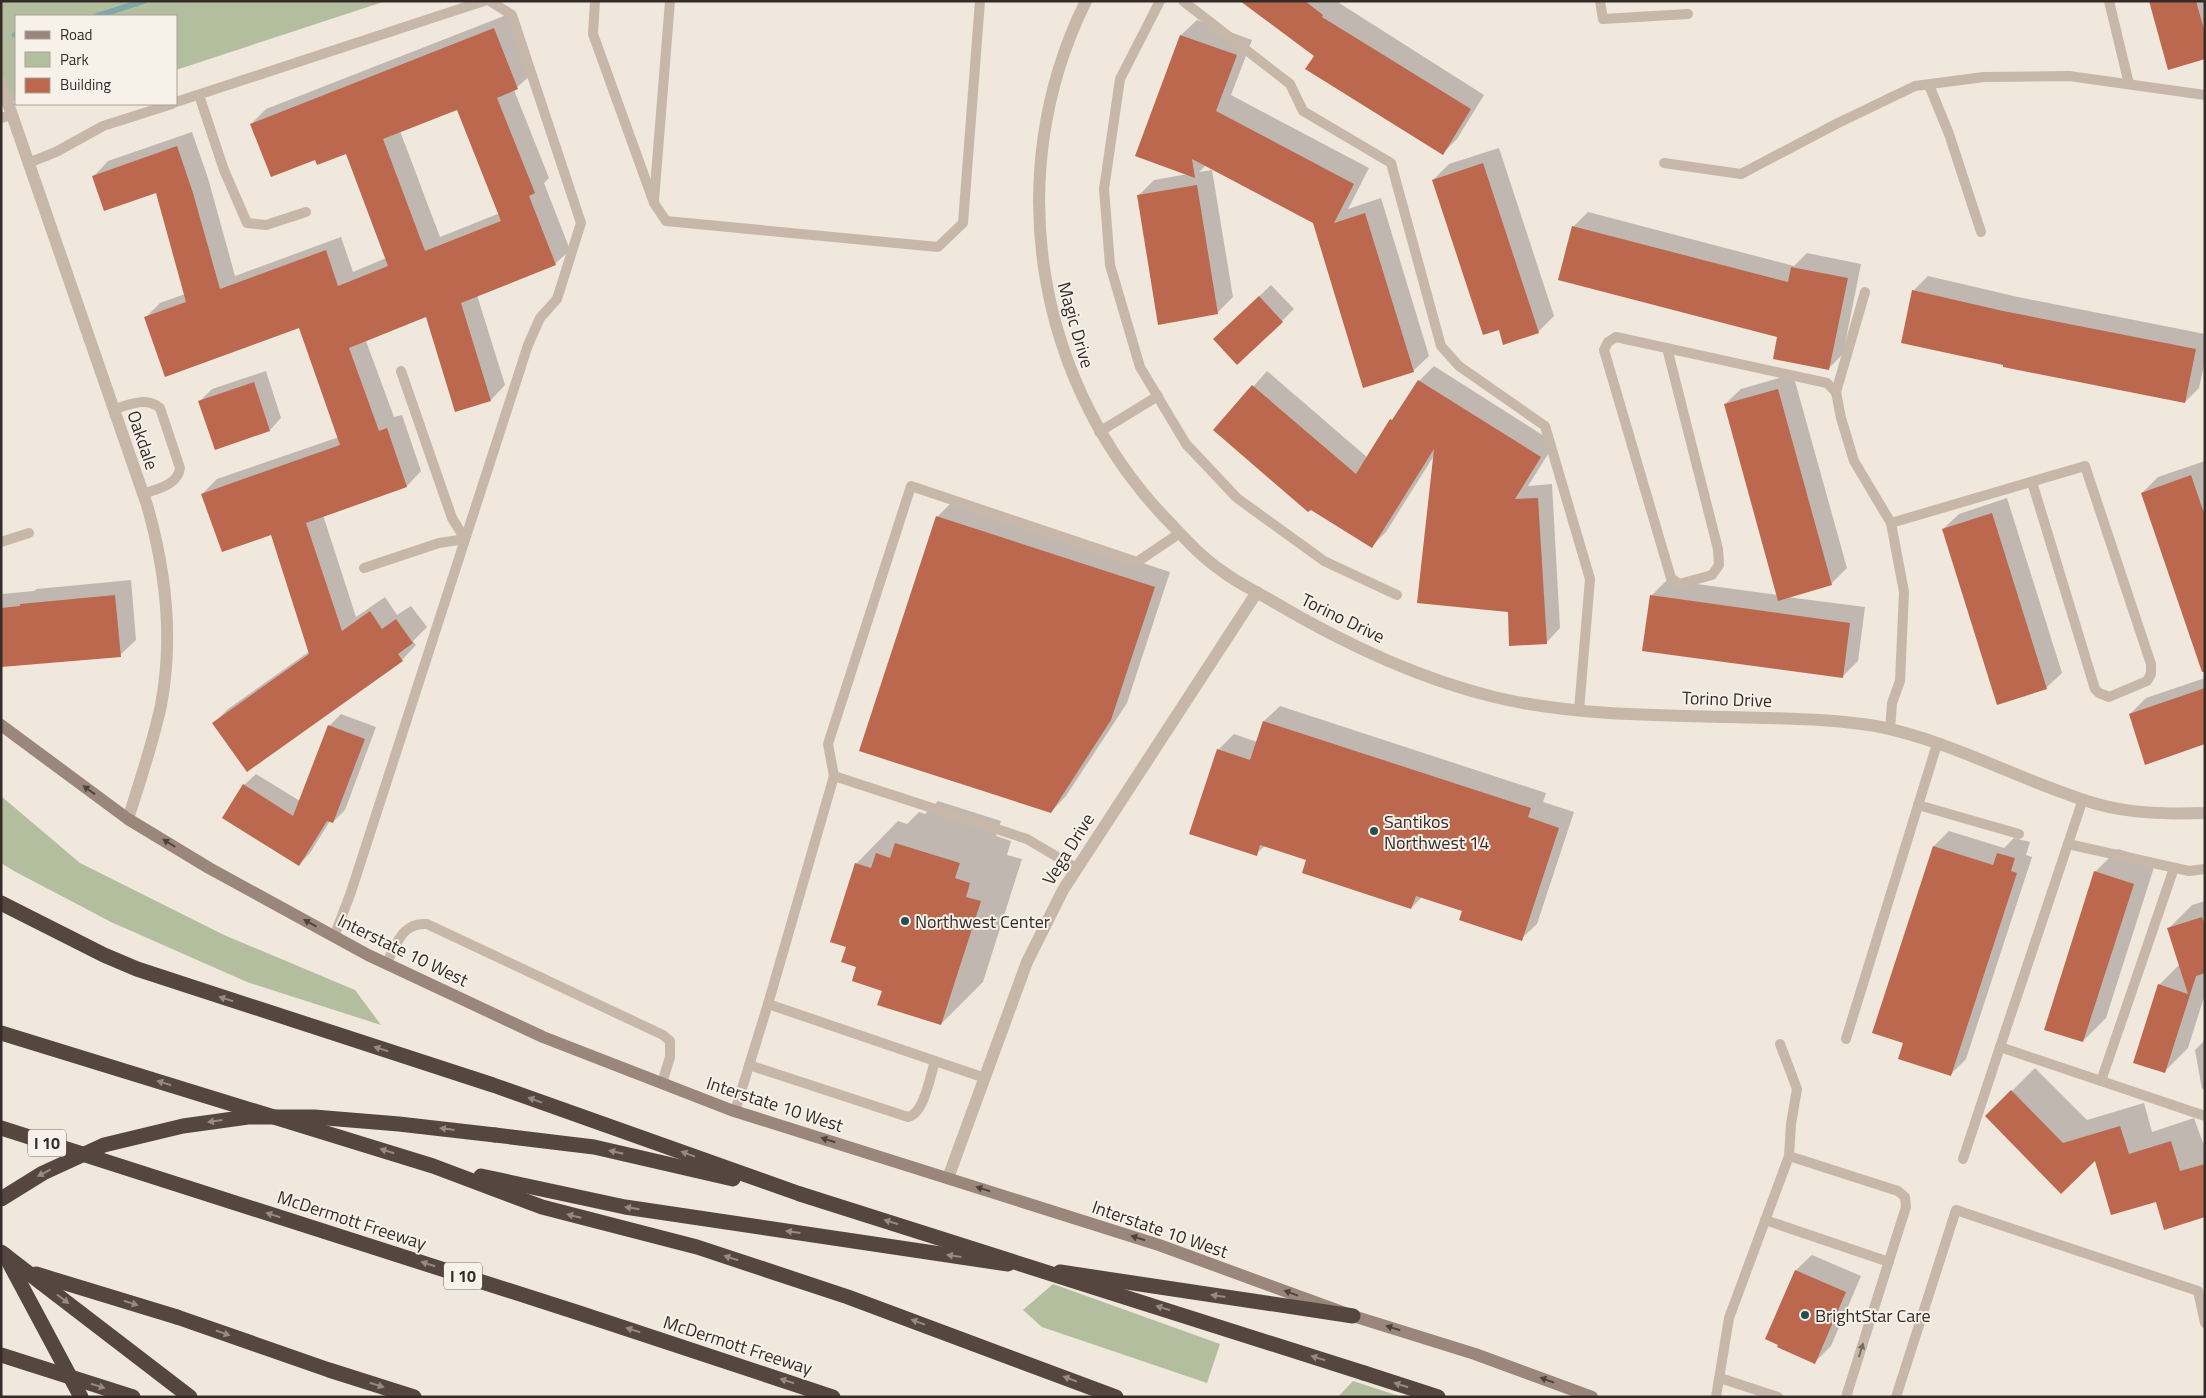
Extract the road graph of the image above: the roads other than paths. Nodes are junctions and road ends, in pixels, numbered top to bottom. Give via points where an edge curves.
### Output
1 (484, 1) edge
2 (490, 1) edge
3 (595, 1) edge
4 (670, 1) edge
5 (980, 1) edge
6 (1086, 1) edge
7 (1160, 1) edge
8 (1183, 1) edge
9 (1600, 1) edge
10 (2109, 1) edge
11 (1688, 14) dead end
12 (1, 83) edge
13 (2129, 84) junction
14 (1929, 85) junction
15 (199, 95) junction
16 (2205, 95) edge
17 (178, 101) edge
18 (169, 105) edge
19 (7, 117) edge
20 (28, 163) junction
21 (1664, 163) dead end
22 (654, 203) junction
23 (306, 212) dead end
24 (1981, 232) dead end
25 (1865, 292) dead end
26 (1667, 348) junction
27 (401, 371) dead end
28 (1836, 392) junction
29 (1158, 396) junction
30 (114, 409) junction
31 (1099, 432) junction
32 (2032, 482) junction
33 (143, 494) junction
34 (1891, 523) junction
35 (29, 533) dead end
36 (1180, 534) junction
37 (465, 539) junction
38 (1, 542) edge
39 (364, 568) dead end
40 (1257, 592) junction
41 (1397, 595) dead end
42 (1578, 710) junction
43 (1, 725) edge
44 (1890, 730) junction
45 (1937, 744) junction
46 (834, 776) junction
47 (2083, 799) junction
48 (1918, 805) junction
49 (2205, 813) edge
50 (128, 818) junction
51 (2019, 834) dead end
52 (2068, 844) junction
53 (1076, 868) junction
54 (2174, 868) junction
55 (2205, 869) edge
56 (1, 903) edge
57 (334, 937) junction
58 (386, 964) junction
59 (768, 1004) junction
60 (1, 1033) edge
61 (1846, 1039) dead end
62 (1780, 1044) dead end
63 (2000, 1047) junction
64 (935, 1061) junction
65 (749, 1065) junction
66 (984, 1078) junction
67 (2101, 1081) junction
68 (662, 1083) junction
69 (735, 1111) junction
70 (2205, 1116) edge
71 (1, 1128) edge
72 (1789, 1156) junction
73 (1963, 1159) dead end
74 (433, 1166) junction
75 (948, 1178) junction
76 (800, 1194) junction
77 (1, 1199) edge
78 (1765, 1220) junction
79 (1, 1247) edge
80 (1, 1252) edge
81 (1889, 1262) junction
82 (1, 1263) edge
83 (2201, 1291) edge
84 (1353, 1316) junction
85 (2205, 1323) edge
86 (1, 1355) edge
87 (1720, 1378) junction
88 (81, 1397) edge
89 (133, 1397) edge
90 (190, 1397) edge
91 (414, 1397) edge
92 (834, 1397) edge
93 (1116, 1397) edge
94 (1438, 1397) edge
95 (1592, 1397) edge
96 (1716, 1397) edge
97 (1778, 1397) edge
98 (1846, 1397) edge
99 (1896, 1397) edge

1 - 15 lane
2 - 37 lane via 512,15 581,223 557,299 540,318 528,345
3 - 22 lane via 594,34
4 - 22 lane
5 - 22 lane via 963,223 938,247 666,221
6 - 31 street, Magic Drive via 1065,51 1051,98 1039,193 1040,242 1058,336 1074,382
7 - 29 lane via 1120,79 1104,189 1110,265 1140,367
8 - 42 lane via 1290,84 1304,111 1391,163 1440,346 1459,366 1545,426 1590,579
9 - 11 lane via 1603,19
10 - 13 lane
12 - 19 street, Oakdale
13 - 14 lane via 2069,76 1984,77
13 - 16 lane
14 - 21 lane via 1915,86 1741,174
14 - 24 lane via 1949,134
15 - 17 lane
15 - 23 lane via 224,170 247,223 266,225
18 - 20 lane via 103,126 56,152
19 - 20 street, Oakdale
20 - 30 street, Oakdale
25 - 28 lane
26 - 26 lane via 1616,338 1608,342 1604,350 1671,578 1679,584 1712,575 1718,565 1718,549
26 - 28 lane via 1827,383
27 - 37 lane via 452,518
28 - 34 lane via 1854,461
29 - 31 lane
29 - 41 lane via 1186,444 1237,498 1324,561
30 - 33 street, Oakdale
30 - 33 lane via 143,401 153,402 160,408 180,468 179,475 171,483
31 - 36 street, Magic Drive via 1150,504
32 - 32 lane via 2086,466 2152,664 2148,681 2110,697 2095,689
32 - 34 lane
33 - 50 street, Oakdale via 158,544 168,624 159,713
34 - 44 lane via 1904,592 1900,681 1892,704
35 - 38 lane
36 - 40 street, Magic Drive via 1221,571
36 - 46 lane via 1137,562 911,486 828,744
37 - 39 lane via 439,543
37 - 57 lane
40 - 42 street, Torino Drive via 1320,630 1450,685 1539,706
40 - 53 street, Vega Drive
42 - 44 street, Torino Drive via 1829,720
50 -> 43 main road, Interstate 10 West
44 - 45 street, Torino Drive
45 - 47 street, Torino Drive
45 - 48 lane
46 - 53 lane via 1027,838
46 - 59 lane
47 - 49 street, Torino Drive via 2124,810
47 - 52 lane
48 - 51 lane
48 - 61 lane
57 -> 50 main road, Interstate 10 West via 209,868
52 - 54 lane
52 - 63 lane
53 - 66 street, Vega Drive via 1027,962
54 - 55 lane via 2188,871
54 - 67 lane
76 -> 56 highway via 493,1085 137,969 104,956
57 - 58 main road, Interstate 10 West
58 - 68 main road, Interstate 10 West via 543,1037
58 - 68 lane via 406,929 416,923 427,924 663,1035 670,1041 670,1057
59 - 64 lane
59 - 65 lane
74 -> 60 highway
62 - 72 lane via 1798,1089
63 - 67 lane
63 - 73 lane
64 - 65 lane via 920,1109 908,1117
64 - 66 lane
65 - 69 lane
66 - 75 street, Vega Drive
67 - 70 lane
68 - 69 main road, Interstate 10 West
75 -> 69 main road, Interstate 10 West
92 -> 71 highway, McDermott Freeway / I 10
72 - 78 lane
72 - 81 lane via 1898,1191 1905,1197 1906,1207
84 -> 74 highway via 625,1207
93 -> 74 highway via 848,1297 697,1247 542,1207
84 -> 75 main road, Interstate 10 West via 1158,1245
76 -> 77 highway, bridge via 594,1147 399,1124 314,1117 248,1117 183,1126 104,1145 43,1172
94 -> 76 highway, bridge
78 - 81 lane
78 - 87 lane via 1729,1318
79 - 88 highway
80 -> 90 highway, bridge
98 -> 81 lane
82 -> 91 highway, bridge via 177,1317
83 - 85 lane
83 - 99 lane via 1956,1210
95 -> 84 main road, Interstate 10 West via 1475,1354
86 -> 89 highway, bridge
87 - 96 lane
87 - 97 lane

